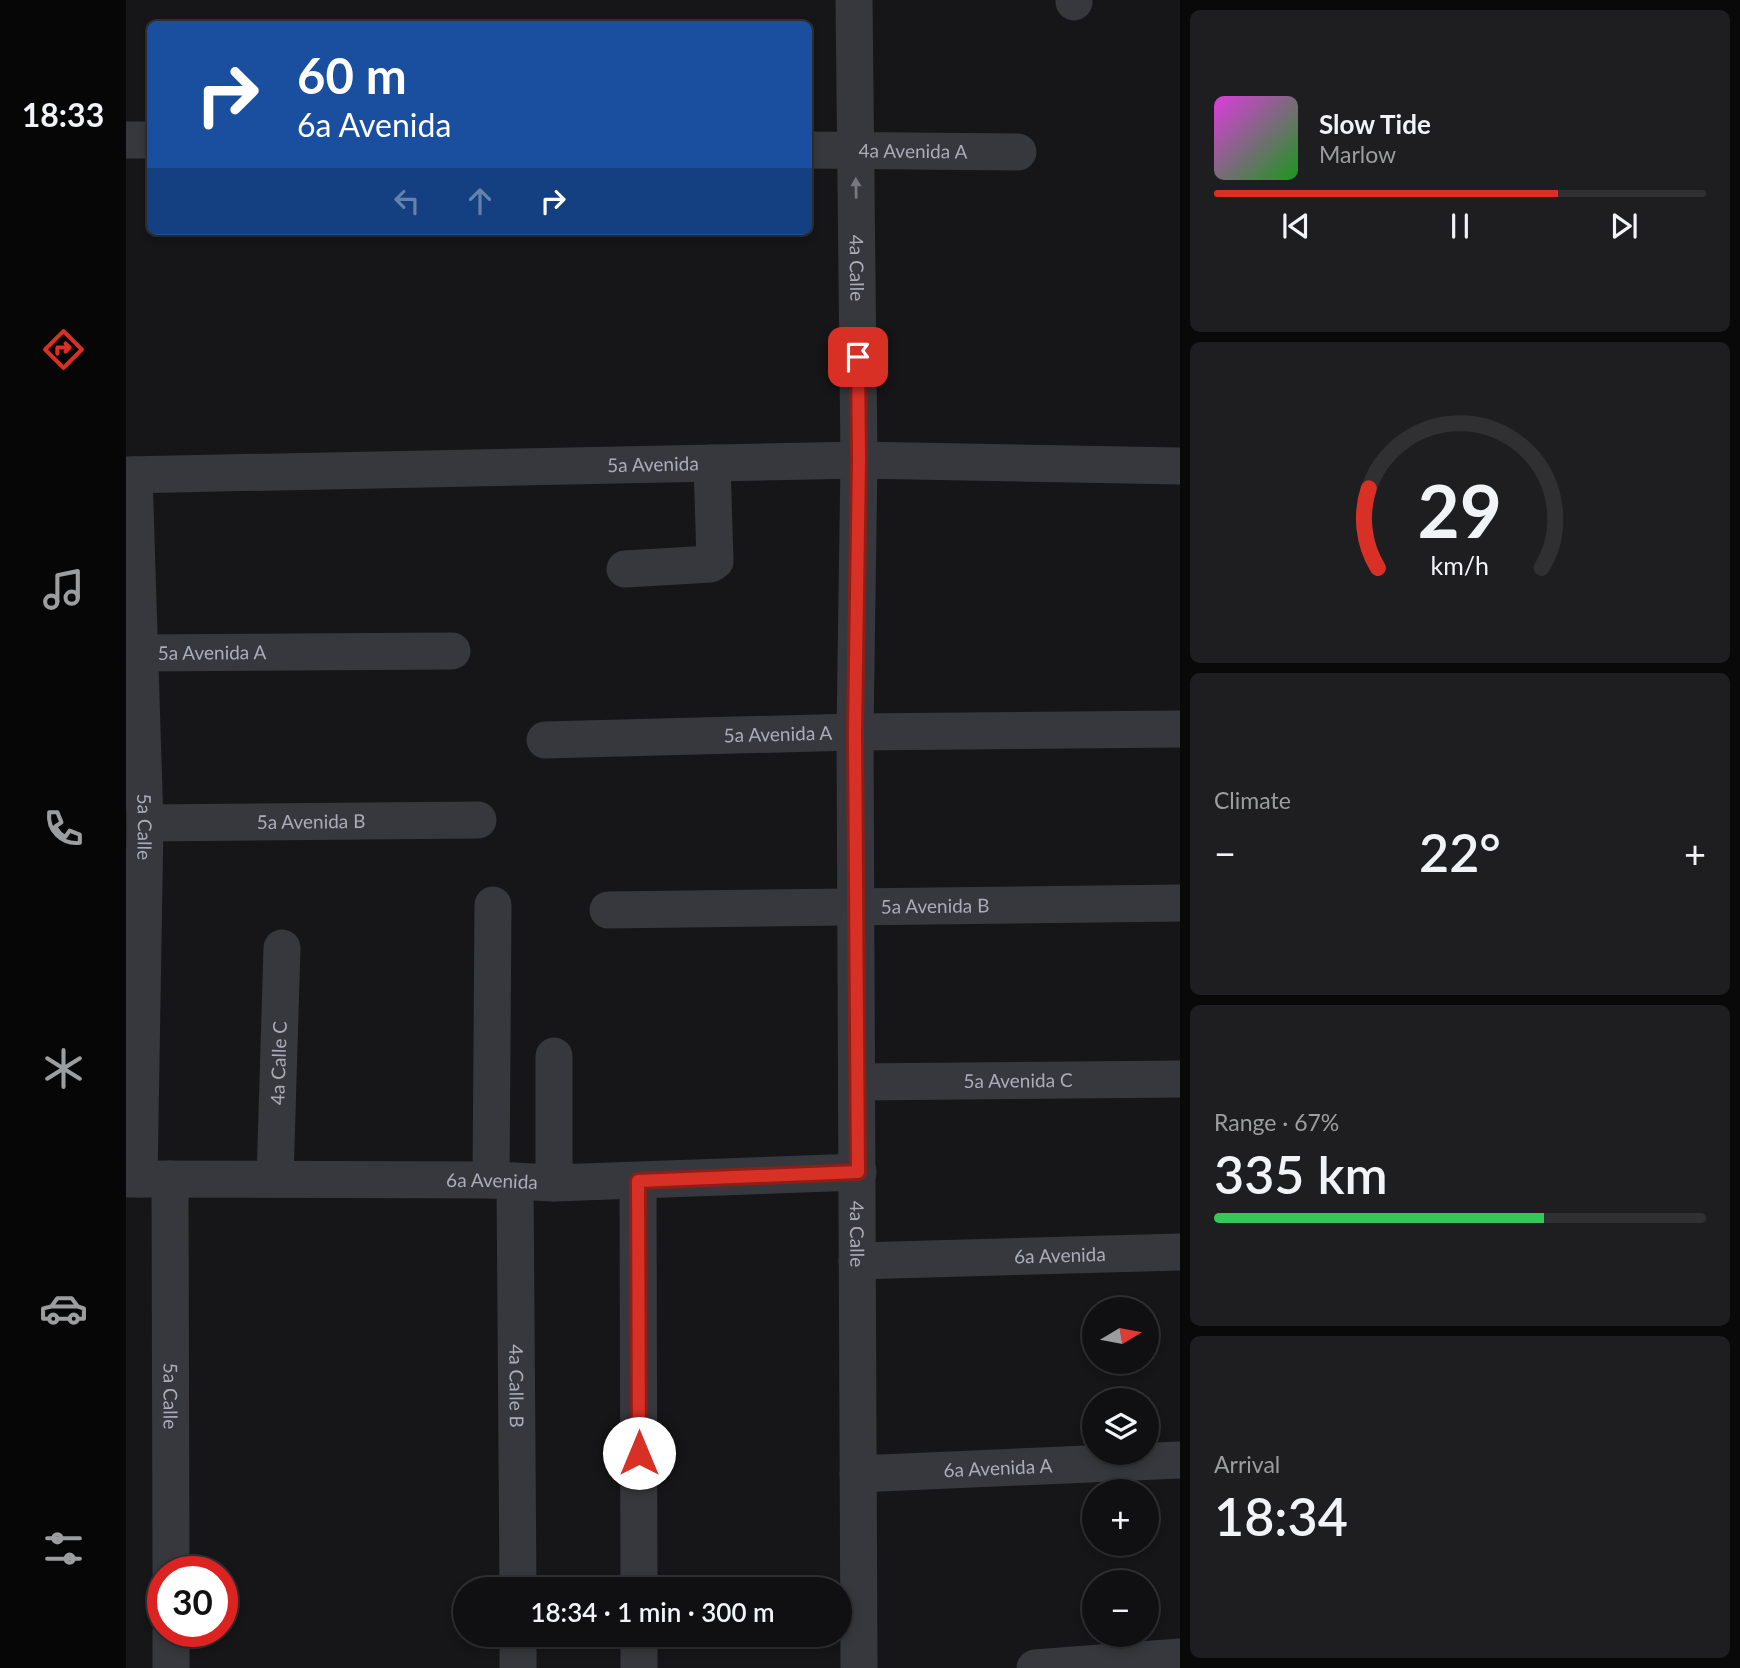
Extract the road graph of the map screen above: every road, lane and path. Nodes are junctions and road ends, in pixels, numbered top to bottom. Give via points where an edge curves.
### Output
1 (854, 0) edge
2 (126, 140) edge
3 (147, 140) edge
4 (812, 150) edge
5 (855, 150) junction
6 (1018, 152) dead end
7 (859, 460) junction
8 (712, 463) junction
9 (1180, 466) edge
10 (130, 475) edge
11 (625, 569) dead end
12 (452, 651) dead end
13 (140, 653) junction
14 (1180, 729) edge
15 (855, 732) junction
16 (545, 740) dead end
17 (478, 820) dead end
18 (145, 823) junction
19 (135, 873) edge
20 (1180, 903) edge
21 (493, 905) dead end
22 (856, 906) junction
23 (608, 910) dead end
24 (282, 948) dead end
25 (554, 1056) dead end
26 (1180, 1079) edge
27 (857, 1082) junction
28 (858, 1172) junction
29 (145, 1179) edge
30 (275, 1179) junction
31 (503, 1180) junction
32 (638, 1181) junction
33 (554, 1183) junction
34 (1180, 1252) edge
35 (857, 1261) junction
36 (1180, 1460) edge
37 (858, 1475) junction
38 (170, 1556) edge
39 (517, 1577) edge
40 (639, 1577) edge
41 (171, 1647) edge
42 (518, 1647) edge
43 (639, 1647) edge
44 (1180, 1657) edge
45 (171, 1668) edge
46 (518, 1668) edge
47 (639, 1668) edge
48 (859, 1668) edge
49 (1035, 1668) edge

1 - 5 street, 4a Calle
2 - 3 street
4 - 5 street, 4a Avenida A
5 - 6 street, 4a Avenida A
7 -> 5 street, 4a Calle
7 - 8 street, 5a Avenida
7 - 9 street, 5a Avenida
7 - 15 street, 4a Calle
8 - 10 street, 5a Avenida
8 - 11 street via 715,561
10 - 13 street, 5a Calle
12 - 13 street, 5a Avenida A
13 - 18 street, 5a Calle
14 - 15 street, 5a Avenida A
15 - 16 street, 5a Avenida A
15 - 22 street, 4a Calle
17 - 18 street, 5a Avenida B
18 - 19 street, 5a Calle
19 - 29 street, 5a Calle
20 - 22 street, 5a Avenida B
21 - 31 street, 4a Calle B
22 - 23 street, 5a Avenida B
22 - 27 street, 4a Calle
24 - 30 street, 4a Calle C
25 - 33 street
26 - 27 street, 5a Avenida C
27 - 28 street, 4a Calle
28 - 32 street, 6a Avenida
28 - 35 street, 4a Calle
29 - 30 street, 6a Avenida
29 - 38 street, 5a Calle
30 - 31 street, 6a Avenida
31 - 33 street, 6a Avenida
31 - 39 street, 4a Calle B
32 - 33 street, 6a Avenida
32 - 40 street
34 - 35 street, 6a Avenida
35 - 37 street, 4a Calle
36 - 37 street, 6a Avenida A
37 - 48 street, 4a Calle
41 - 45 street
42 - 46 street
43 - 47 street
44 - 49 street

